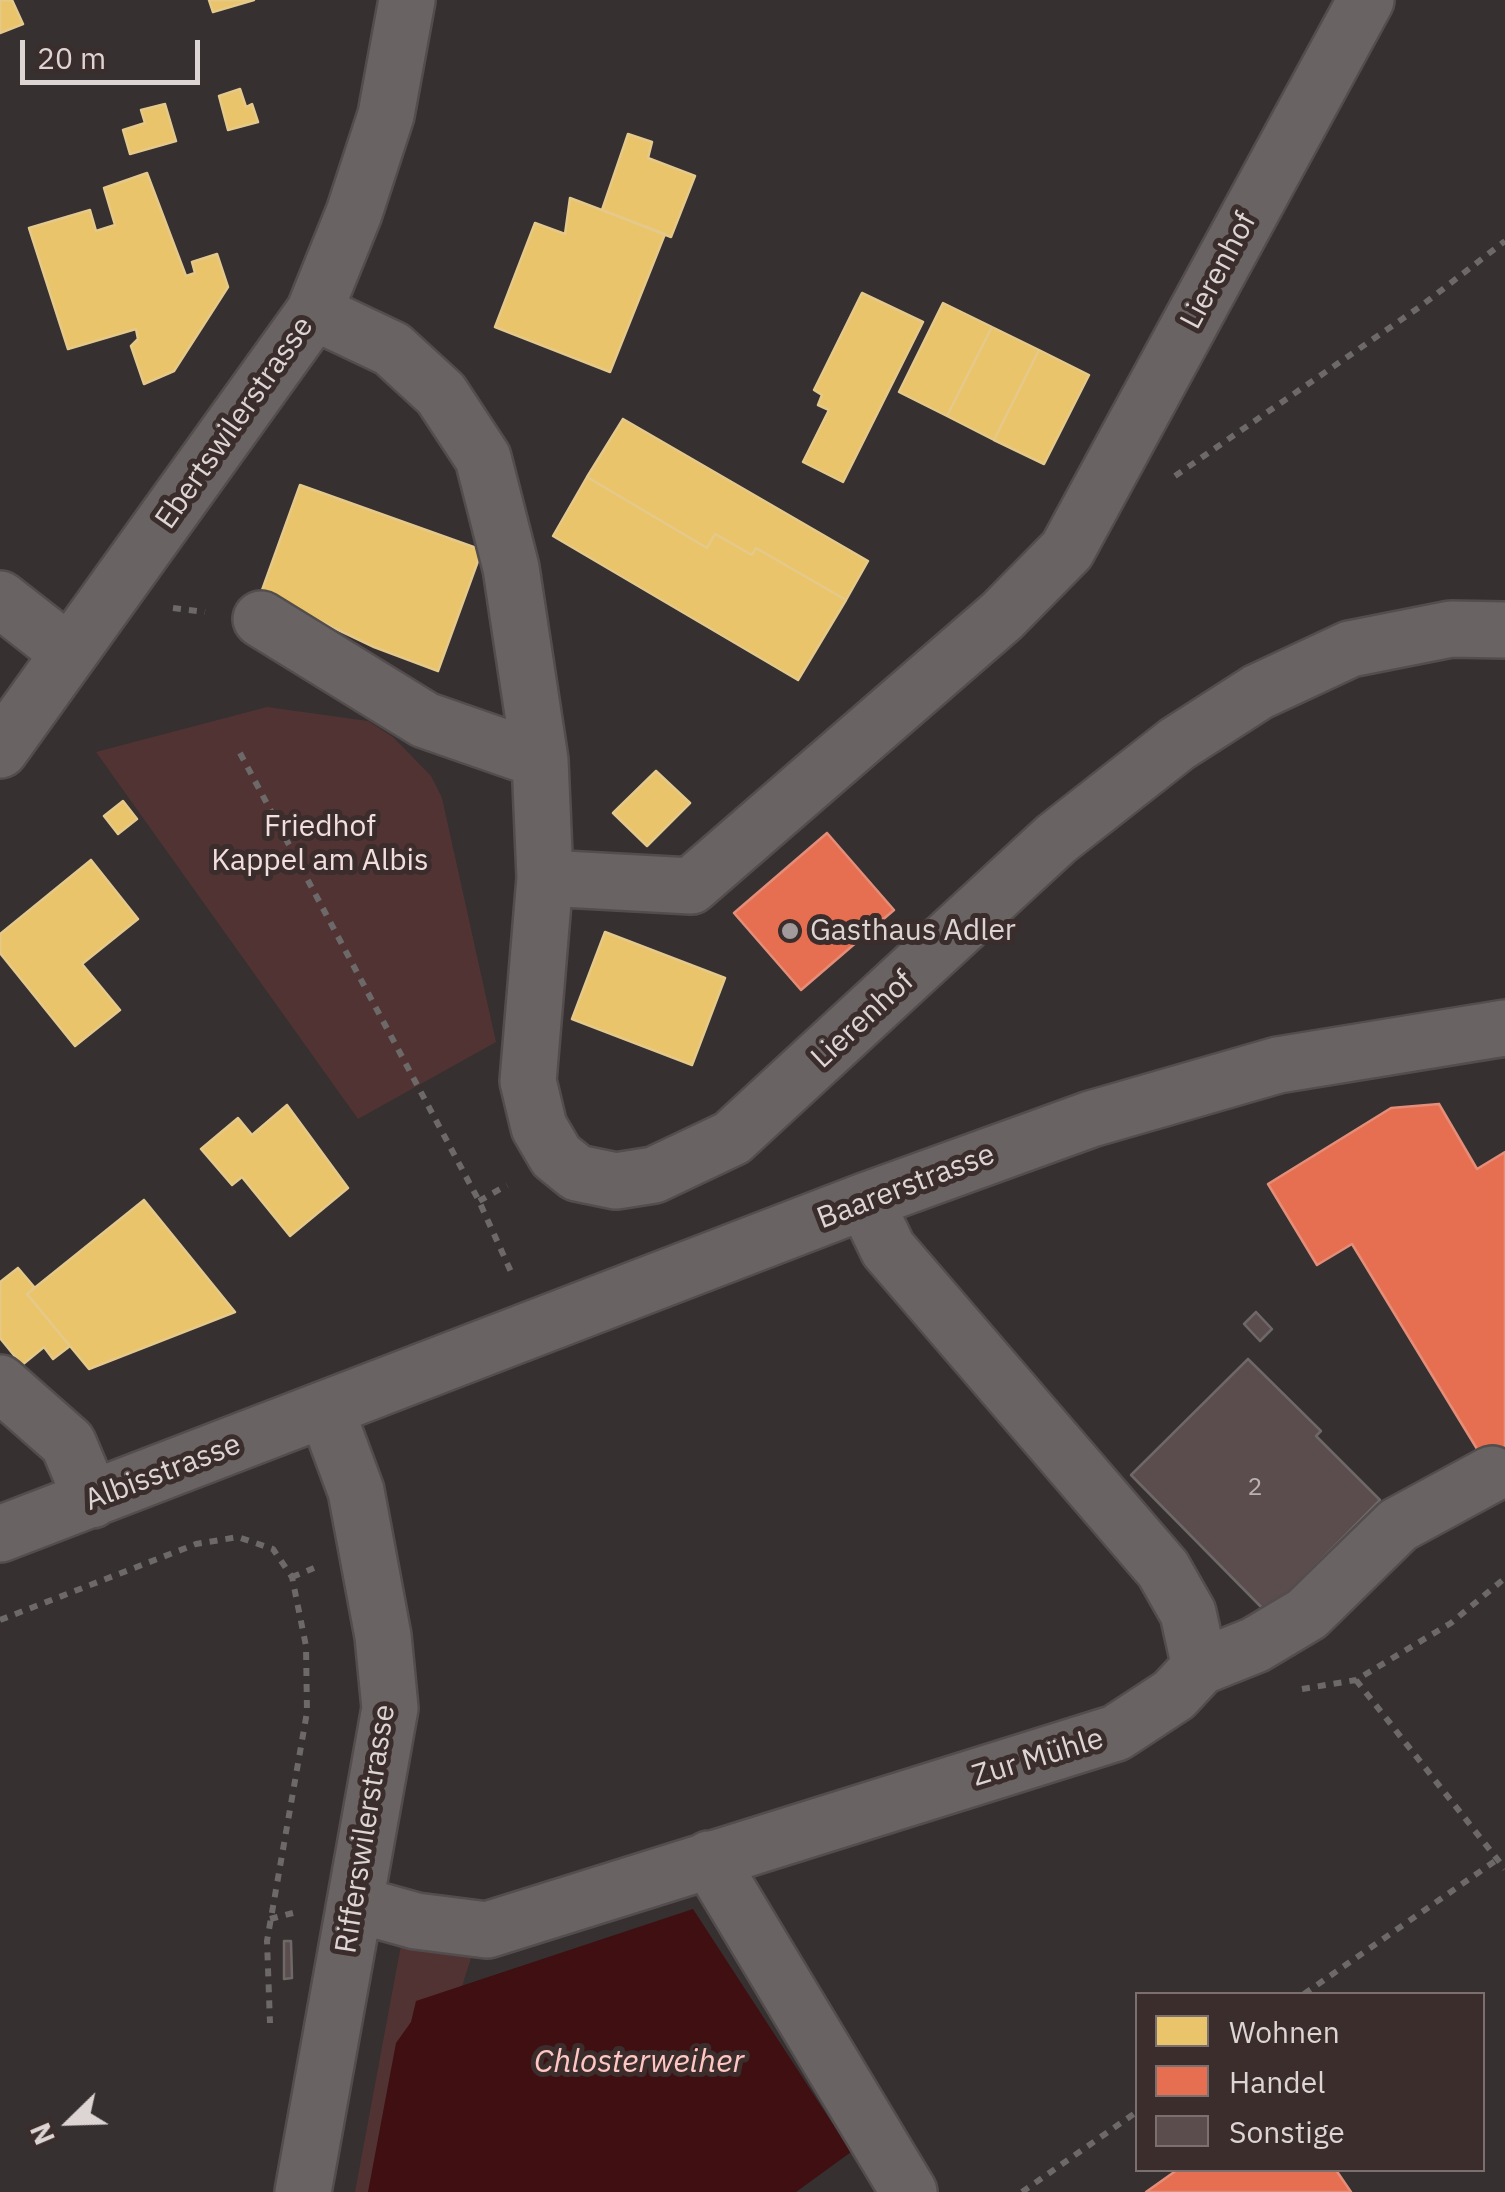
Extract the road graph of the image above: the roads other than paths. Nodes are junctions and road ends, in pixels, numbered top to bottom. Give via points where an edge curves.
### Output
1 (407, 0) edge
2 (1366, 0) edge
3 (314, 312) junction
4 (0, 598) edge
5 (261, 619) dead end
6 (1505, 630) edge
7 (69, 653) junction
8 (0, 750) edge
9 (540, 760) junction
10 (545, 878) junction
11 (1505, 1028) edge
12 (865, 1201) junction
13 (0, 1383) edge
14 (326, 1410) junction
15 (1492, 1474) dead end
16 (92, 1500) junction
17 (0, 1534) edge
18 (1200, 1668) junction
19 (709, 1860) junction
20 (355, 1904) junction
21 (303, 2192) edge
22 (909, 2192) edge

1 - 3 street, Ebertswilerstrasse via 386,116
2 - 10 street, Lierenhof via 1067,550 1002,616 691,886
3 - 7 street, Ebertswilerstrasse
3 - 9 street, Lierenhof via 392,349 441,394 483,458 511,568
4 - 7 street
5 - 9 street via 425,720
6 - 10 street, Lierenhof via 1452,629 1350,649 1258,692 1177,744 1056,839 732,1138 654,1175 616,1181 577,1174 556,1156 539,1126 528,1080
7 - 8 street, Ebertswilerstrasse
9 - 10 street, Lierenhof
11 - 12 street, Baarerstrasse via 1278,1065 1092,1119
12 - 14 street, Baarerstrasse
12 - 18 street via 888,1249 1164,1569 1188,1613
13 - 16 street via 68,1443
14 - 16 street, Albisstrasse
14 - 20 street, Rifferswilerstrasse via 356,1491 384,1636 390,1708
15 - 18 street, Zur Mühle via 1398,1525 1307,1614
16 - 17 street, Albisstrasse
18 - 19 street, Zur Mühle via 1174,1695 1116,1733
19 - 20 street, Zur Mühle via 488,1930
19 - 22 street
20 - 21 street, Rifferswilerstrasse

